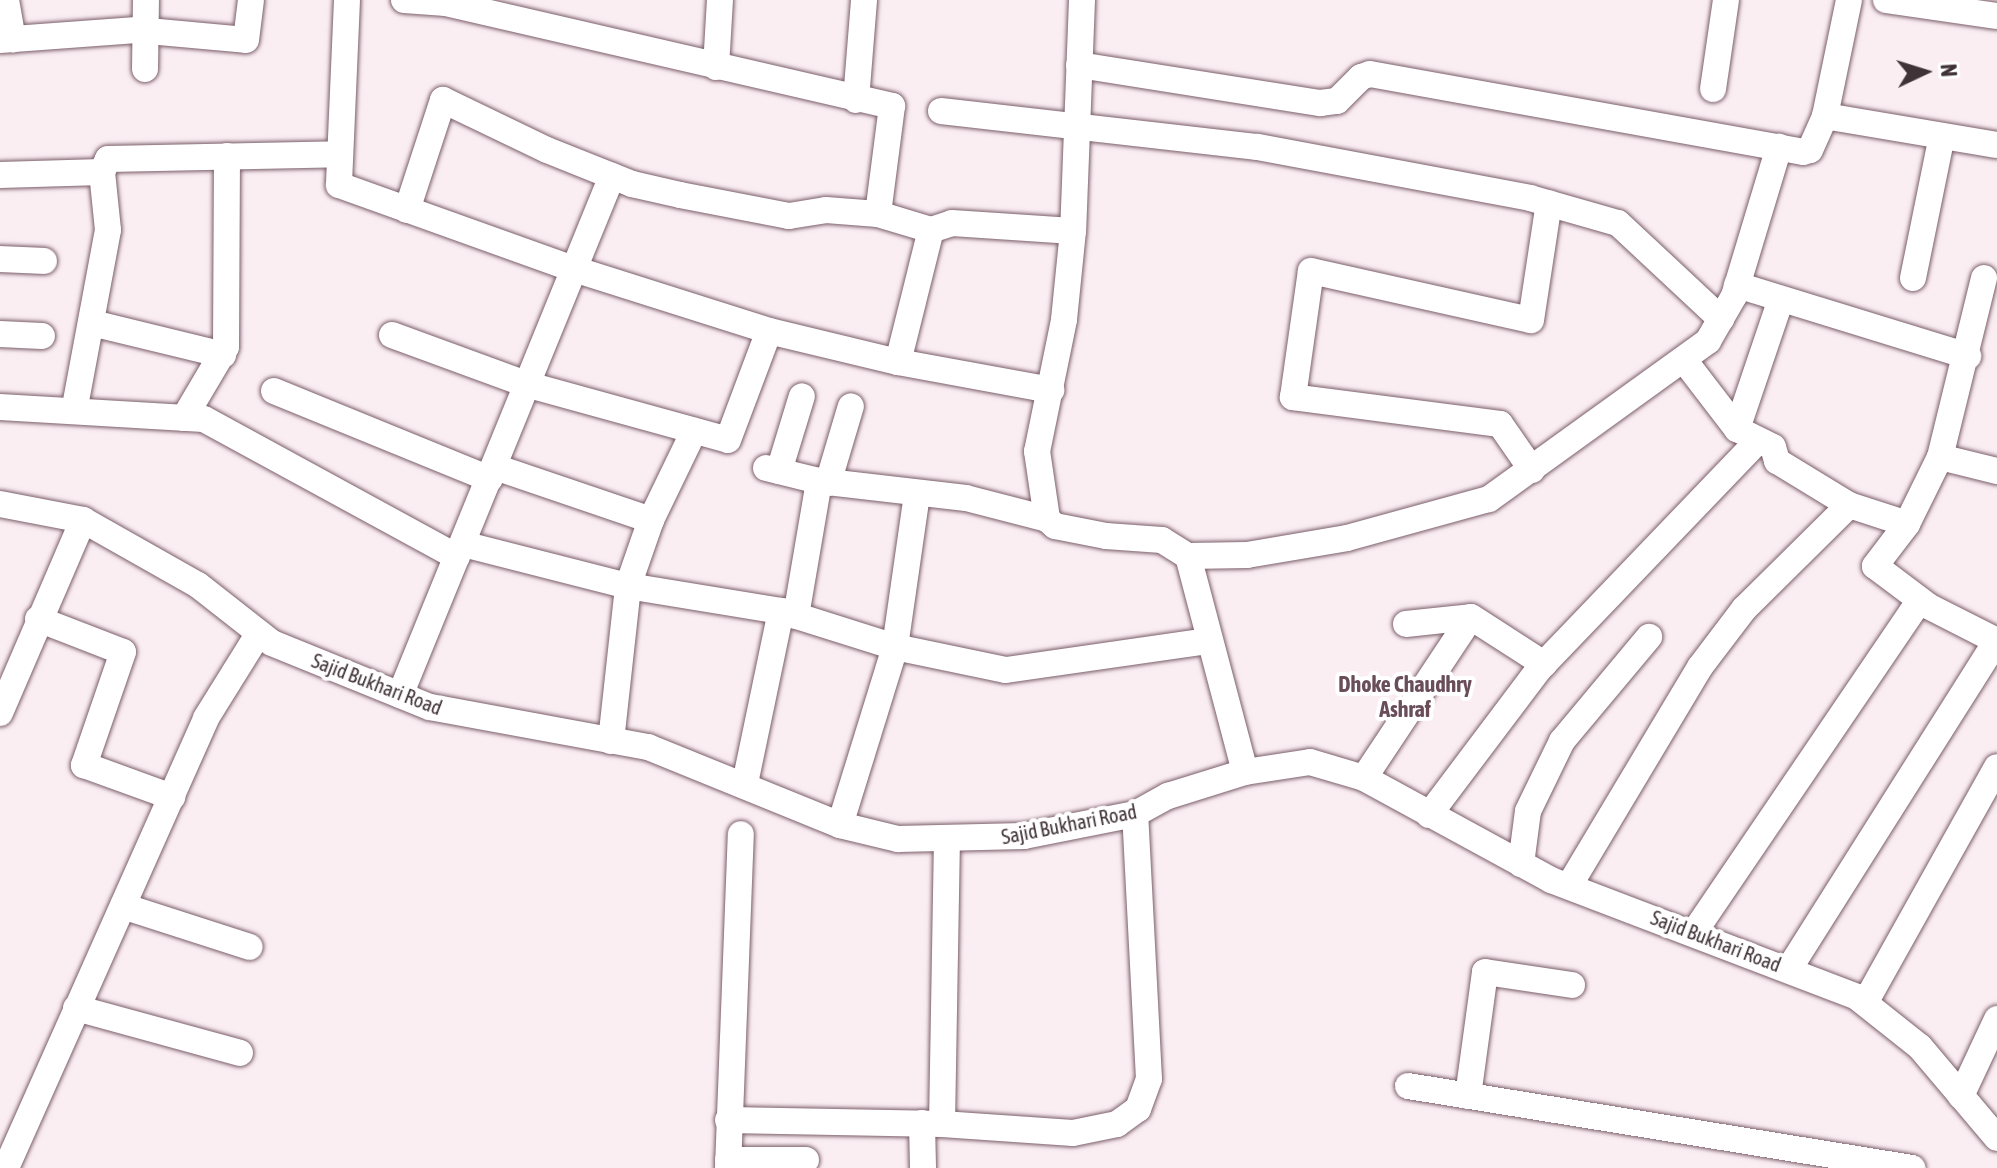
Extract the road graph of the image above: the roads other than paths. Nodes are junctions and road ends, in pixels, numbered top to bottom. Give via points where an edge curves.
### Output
1 (6, 0) edge
2 (146, 0) edge
3 (251, 0) edge
4 (347, 0) edge
5 (404, 0) edge
6 (720, 0) edge
7 (864, 0) edge
8 (1082, 0) edge
9 (1726, 0) edge
10 (1849, 0) edge
11 (1886, 0) edge
12 (1969, 5) edge
13 (1997, 16) edge
14 (146, 31) junction
15 (7, 39) edge
16 (1079, 65) junction
17 (716, 67) junction
18 (145, 69) dead end
19 (1713, 89) dead end
20 (856, 100) junction
21 (941, 111) dead end
22 (1825, 116) junction
23 (1075, 125) junction
24 (1942, 136) junction
25 (1997, 145) edge
26 (1779, 147) junction
27 (340, 154) junction
28 (227, 156) junction
29 (102, 172) junction
30 (0, 175) edge
31 (612, 176) junction
32 (1549, 203) junction
33 (407, 210) junction
34 (878, 214) junction
35 (931, 230) junction
36 (1073, 231) junction
37 (0, 259) edge
38 (44, 261) dead end
39 (574, 269) junction
40 (1913, 278) dead end
41 (1984, 278) dead end
42 (1737, 285) junction
43 (1781, 299) junction
44 (1721, 319) junction
45 (92, 323) junction
46 (769, 331) junction
47 (0, 334) edge
48 (392, 335) dead end
49 (42, 336) dead end
50 (223, 355) junction
51 (1968, 356) junction
52 (1684, 360) junction
53 (898, 362) junction
54 (529, 385) junction
55 (1051, 390) junction
56 (274, 391) dead end
57 (802, 396) dead end
58 (851, 406) dead end
59 (0, 407) edge
60 (74, 411) junction
61 (184, 418) junction
62 (694, 431) junction
63 (1748, 435) junction
64 (1940, 457) junction
65 (1532, 470) junction
66 (1997, 471) edge
67 (492, 473) junction
68 (823, 482) junction
69 (917, 494) junction
70 (0, 504) edge
71 (1849, 505) junction
72 (1047, 519) junction
73 (83, 520) junction
74 (651, 520) junction
75 (1907, 524) junction
76 (460, 550) junction
77 (1188, 556) junction
78 (628, 586) junction
79 (1920, 600) junction
80 (788, 614) junction
81 (1471, 617) junction
82 (38, 619) junction
83 (1406, 624) dead end
84 (259, 633) junction
85 (1649, 637) dead end
86 (1997, 640) edge
87 (1207, 641) junction
88 (895, 647) junction
89 (1544, 664) junction
90 (400, 695) junction
91 (0, 713) edge
92 (611, 741) junction
93 (1997, 767) edge
94 (1245, 772) junction
95 (1364, 778) junction
96 (745, 784) junction
97 (172, 797) junction
98 (1135, 814) junction
99 (1429, 815) junction
100 (840, 825) junction
101 (741, 834) dead end
102 (947, 842) junction
103 (1521, 864) junction
104 (1569, 886) junction
105 (123, 906) junction
106 (1695, 931) junction
107 (250, 947) dead end
108 (1789, 969) junction
109 (1572, 985) dead end
110 (1865, 1003) junction
111 (76, 1008) junction
112 (1997, 1019) edge
113 (240, 1053) dead end
114 (1408, 1086) dead end
115 (1468, 1096) junction
116 (1961, 1096) junction
117 (728, 1120) junction
118 (807, 1121) junction
119 (932, 1123) junction
120 (1997, 1138) edge
121 (728, 1164) edge
122 (806, 1164) edge
123 (6, 1168) edge
124 (923, 1168) edge
125 (1912, 1168) edge

1 - 15 street
2 - 14 street
3 - 14 street via 246,40
4 - 27 street
5 - 17 street via 446,3
6 - 17 street
7 - 20 street
8 - 16 street
9 - 19 street
10 - 22 street
11 - 12 street
12 - 13 street
14 - 15 street
14 - 18 street
16 - 23 street
16 - 26 street via 1320,103 1337,101 1370,74
17 - 20 street via 791,79 801,88
20 - 34 street via 892,106
21 - 23 street
22 - 24 street
22 - 26 street via 1810,150
23 - 32 street via 1258,147
23 - 36 street
24 - 25 street
24 - 40 street
26 - 42 street
27 - 28 street
27 - 33 street via 339,185
28 - 29 street via 108,159
28 - 50 street
29 - 30 street
29 - 45 street via 108,230
31 - 33 street via 443,100
31 - 34 street via 789,216 826,210
31 - 39 street
32 - 44 street via 1618,223
32 - 65 street via 1531,320 1311,271 1293,397 1500,424
33 - 39 street
34 - 35 street
35 - 36 street via 952,223
35 - 53 street
36 - 55 street
37 - 38 street
39 - 46 street
39 - 54 street
41 - 51 street
42 - 43 street
42 - 44 street
43 - 51 street
43 - 63 street
44 - 52 street via 1708,341
45 - 50 street
45 - 60 street
46 - 53 street
46 - 62 street via 728,440
47 - 49 street
48 - 54 street
50 - 61 street
51 - 64 street
52 - 63 street
52 - 65 street
53 - 55 street
54 - 62 street
54 - 67 street
55 - 72 street via 1037,451
56 - 67 street
57 - 68 street via 772,470
58 - 68 street
59 - 60 street
60 - 61 street
61 - 76 street via 204,419
62 - 74 street
63 - 71 street via 1773,447 1777,461
63 - 89 street
64 - 66 street
64 - 75 street
65 - 77 street via 1489,499 1347,538 1247,555
67 - 74 street
67 - 76 street
68 - 69 street
68 - 80 street
69 - 72 street via 966,498
69 - 88 street
70 - 73 street, Sajid Bukhari Road
71 - 75 street
71 - 104 street via 1744,609 1700,667
72 - 77 street via 1055,526 1106,536 1162,540
73 - 82 street
73 - 84 street, Sajid Bukhari Road via 198,585
74 - 78 street
75 - 79 street via 1875,566
76 - 78 street
76 - 90 street
77 - 87 street
78 - 80 street
78 - 92 street
79 - 86 street
79 - 106 street
80 - 88 street
80 - 96 street
81 - 83 street
81 - 89 street
81 - 95 street
82 - 91 street
82 - 97 street via 123,652 84,765
84 - 90 street, Sajid Bukhari Road
84 - 97 street via 206,718
85 - 103 street via 1562,741 1528,811
86 - 108 street
87 - 88 street via 1006,670
87 - 94 street
88 - 100 street
89 - 99 street
90 - 92 street, Sajid Bukhari Road via 430,707
92 - 96 street, Sajid Bukhari Road via 648,747
93 - 110 street
94 - 95 street, Sajid Bukhari Road via 1310,762
94 - 98 street, Sajid Bukhari Road via 1168,796
95 - 99 street, Sajid Bukhari Road
96 - 100 street, Sajid Bukhari Road
97 - 105 street
98 - 102 street, Sajid Bukhari Road via 1024,836
98 - 119 street via 1149,1079 1138,1109 1117,1124 1073,1133
99 - 103 street, Sajid Bukhari Road
100 - 102 street, Sajid Bukhari Road via 898,839
101 - 117 street
102 - 119 street
103 - 104 street, Sajid Bukhari Road
104 - 106 street, Sajid Bukhari Road
105 - 107 street
105 - 111 street
106 - 108 street, Sajid Bukhari Road
108 - 110 street, Sajid Bukhari Road
109 - 115 street via 1485,972
110 - 116 street, Sajid Bukhari Road via 1920,1047
111 - 113 street
111 - 123 street
112 - 116 street
114 - 115 street
115 - 125 street
116 - 120 street, Sajid Bukhari Road
117 - 118 street
117 - 121 street
118 - 119 street
118 - 122 street
119 - 124 street
121 - 122 street

